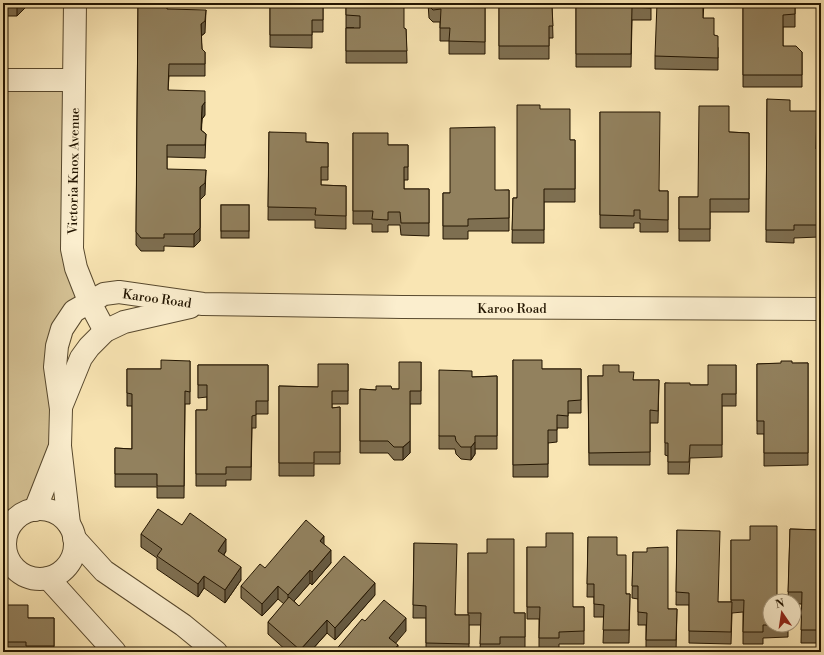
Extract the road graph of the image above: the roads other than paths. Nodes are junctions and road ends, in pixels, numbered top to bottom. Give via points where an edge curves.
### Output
1 (74, 3) edge
2 (3, 80) edge
3 (74, 80) junction
4 (89, 301) junction
5 (203, 304) junction
6 (821, 309) edge
7 (105, 331) junction
8 (61, 409) junction
9 (60, 446) junction
10 (35, 510) junction
11 (71, 531) junction
12 (4, 537) edge
13 (10, 570) edge
14 (48, 578) junction
15 (211, 650) edge
16 (115, 652) edge

1 - 3 street, Victoria Knox Avenue
2 - 3 street
3 - 4 street, Victoria Knox Avenue via 72,249 76,268
4 - 5 street, Karoo Road via 104,294 119,292
4 - 7 street, Victoria Knox Avenue
4 - 8 street, Karoo Road via 74,311 62,329 55,367
5 - 6 street, Karoo Road
5 - 7 street, Karoo Road via 124,322
7 - 8 street, Karoo Road via 81,358
8 - 9 street, Karoo Road
9 - 10 street, Karoo Road
9 - 11 street, Karoo Road
10 - 11 street via 54,512
10 - 12 street via 16,519
11 - 14 street via 74,549 71,560 64,569
11 - 15 street via 104,571 183,625
12 - 13 street via 11,564
13 - 14 street via 35,578
14 - 16 street

